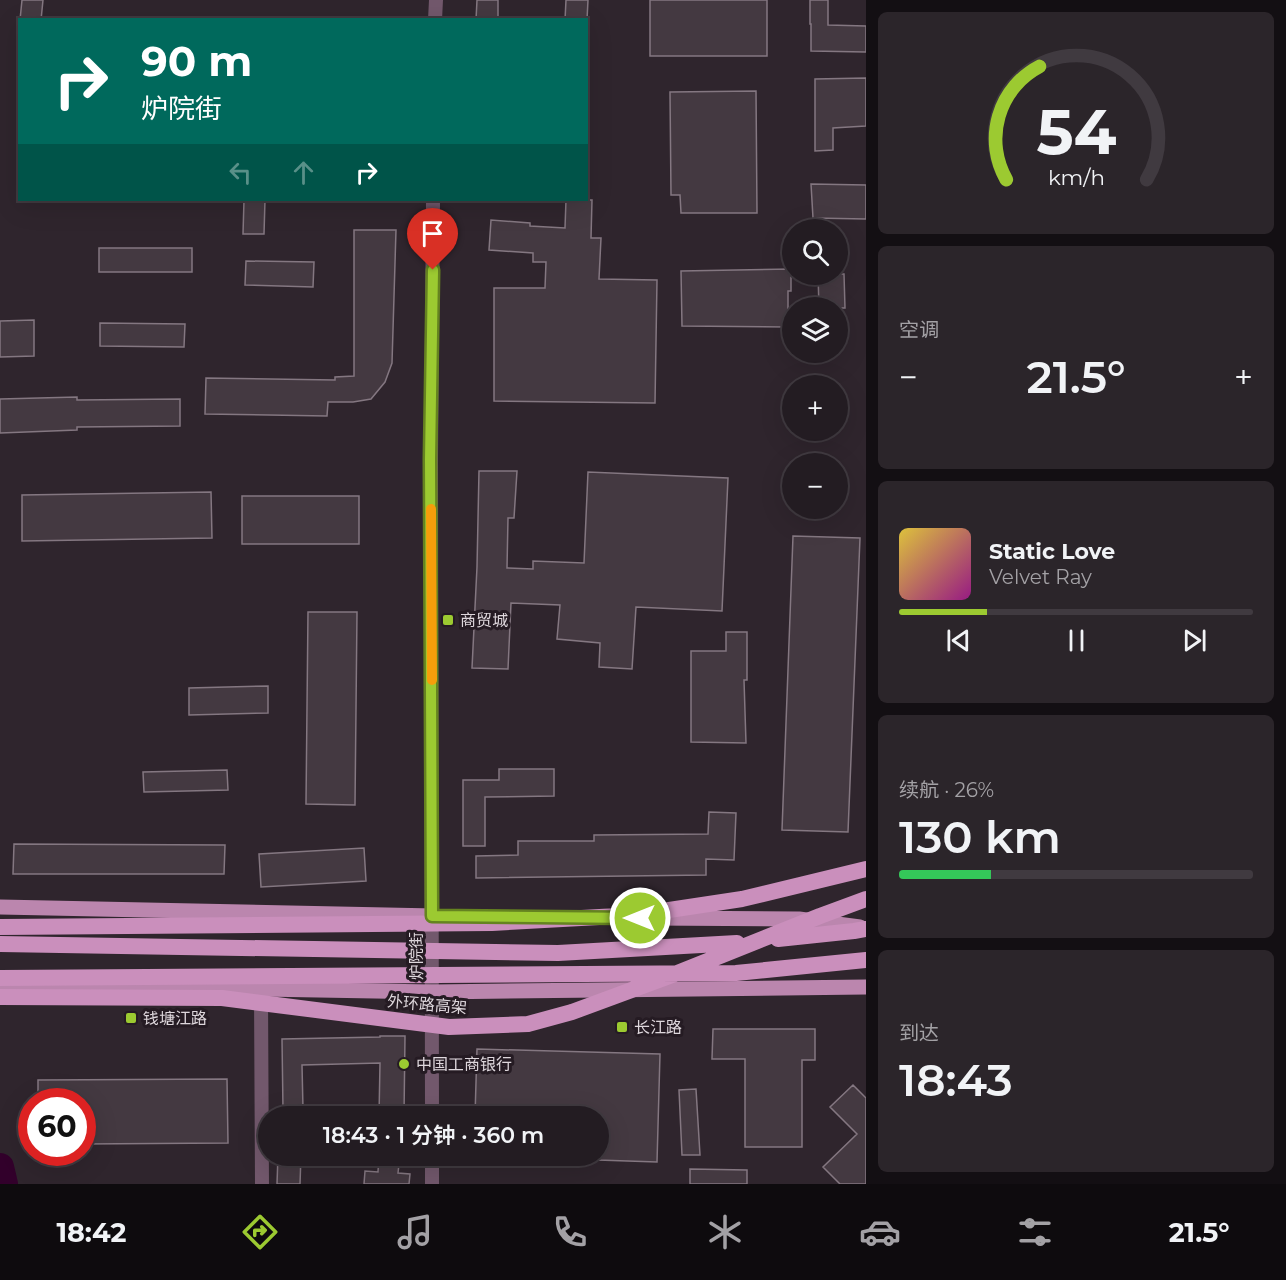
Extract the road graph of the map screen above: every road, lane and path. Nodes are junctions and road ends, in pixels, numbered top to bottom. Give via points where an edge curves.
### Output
1 (436, 0) edge
2 (435, 18) edge
3 (433, 201) edge
4 (866, 869) edge
5 (866, 899) edge
6 (0, 907) edge
7 (432, 916) junction
8 (0, 927) edge
9 (866, 928) edge
10 (0, 944) edge
11 (866, 960) edge
12 (0, 978) edge
13 (866, 987) edge
14 (0, 989) edge
15 (261, 989) junction
16 (432, 992) junction
17 (0, 997) edge
18 (432, 1106) edge
19 (432, 1166) edge
20 (262, 1184) edge
21 (432, 1184) edge

1 - 2 street
3 - 7 street, 炉院街
4 - 8 highway via 742,899 636,915 492,922
5 - 17 highway, 外环路高架 via 675,974 528,1024 449,1027 222,998
6 - 7 main road
7 - 9 main road via 799,919
7 - 16 street, 炉院街
9 - 10 highway via 716,945 558,953
11 - 12 highway via 736,973
13 - 16 main road
14 - 15 main road
15 - 16 main road
15 - 20 street
16 - 18 street, 炉院街
19 - 21 street

